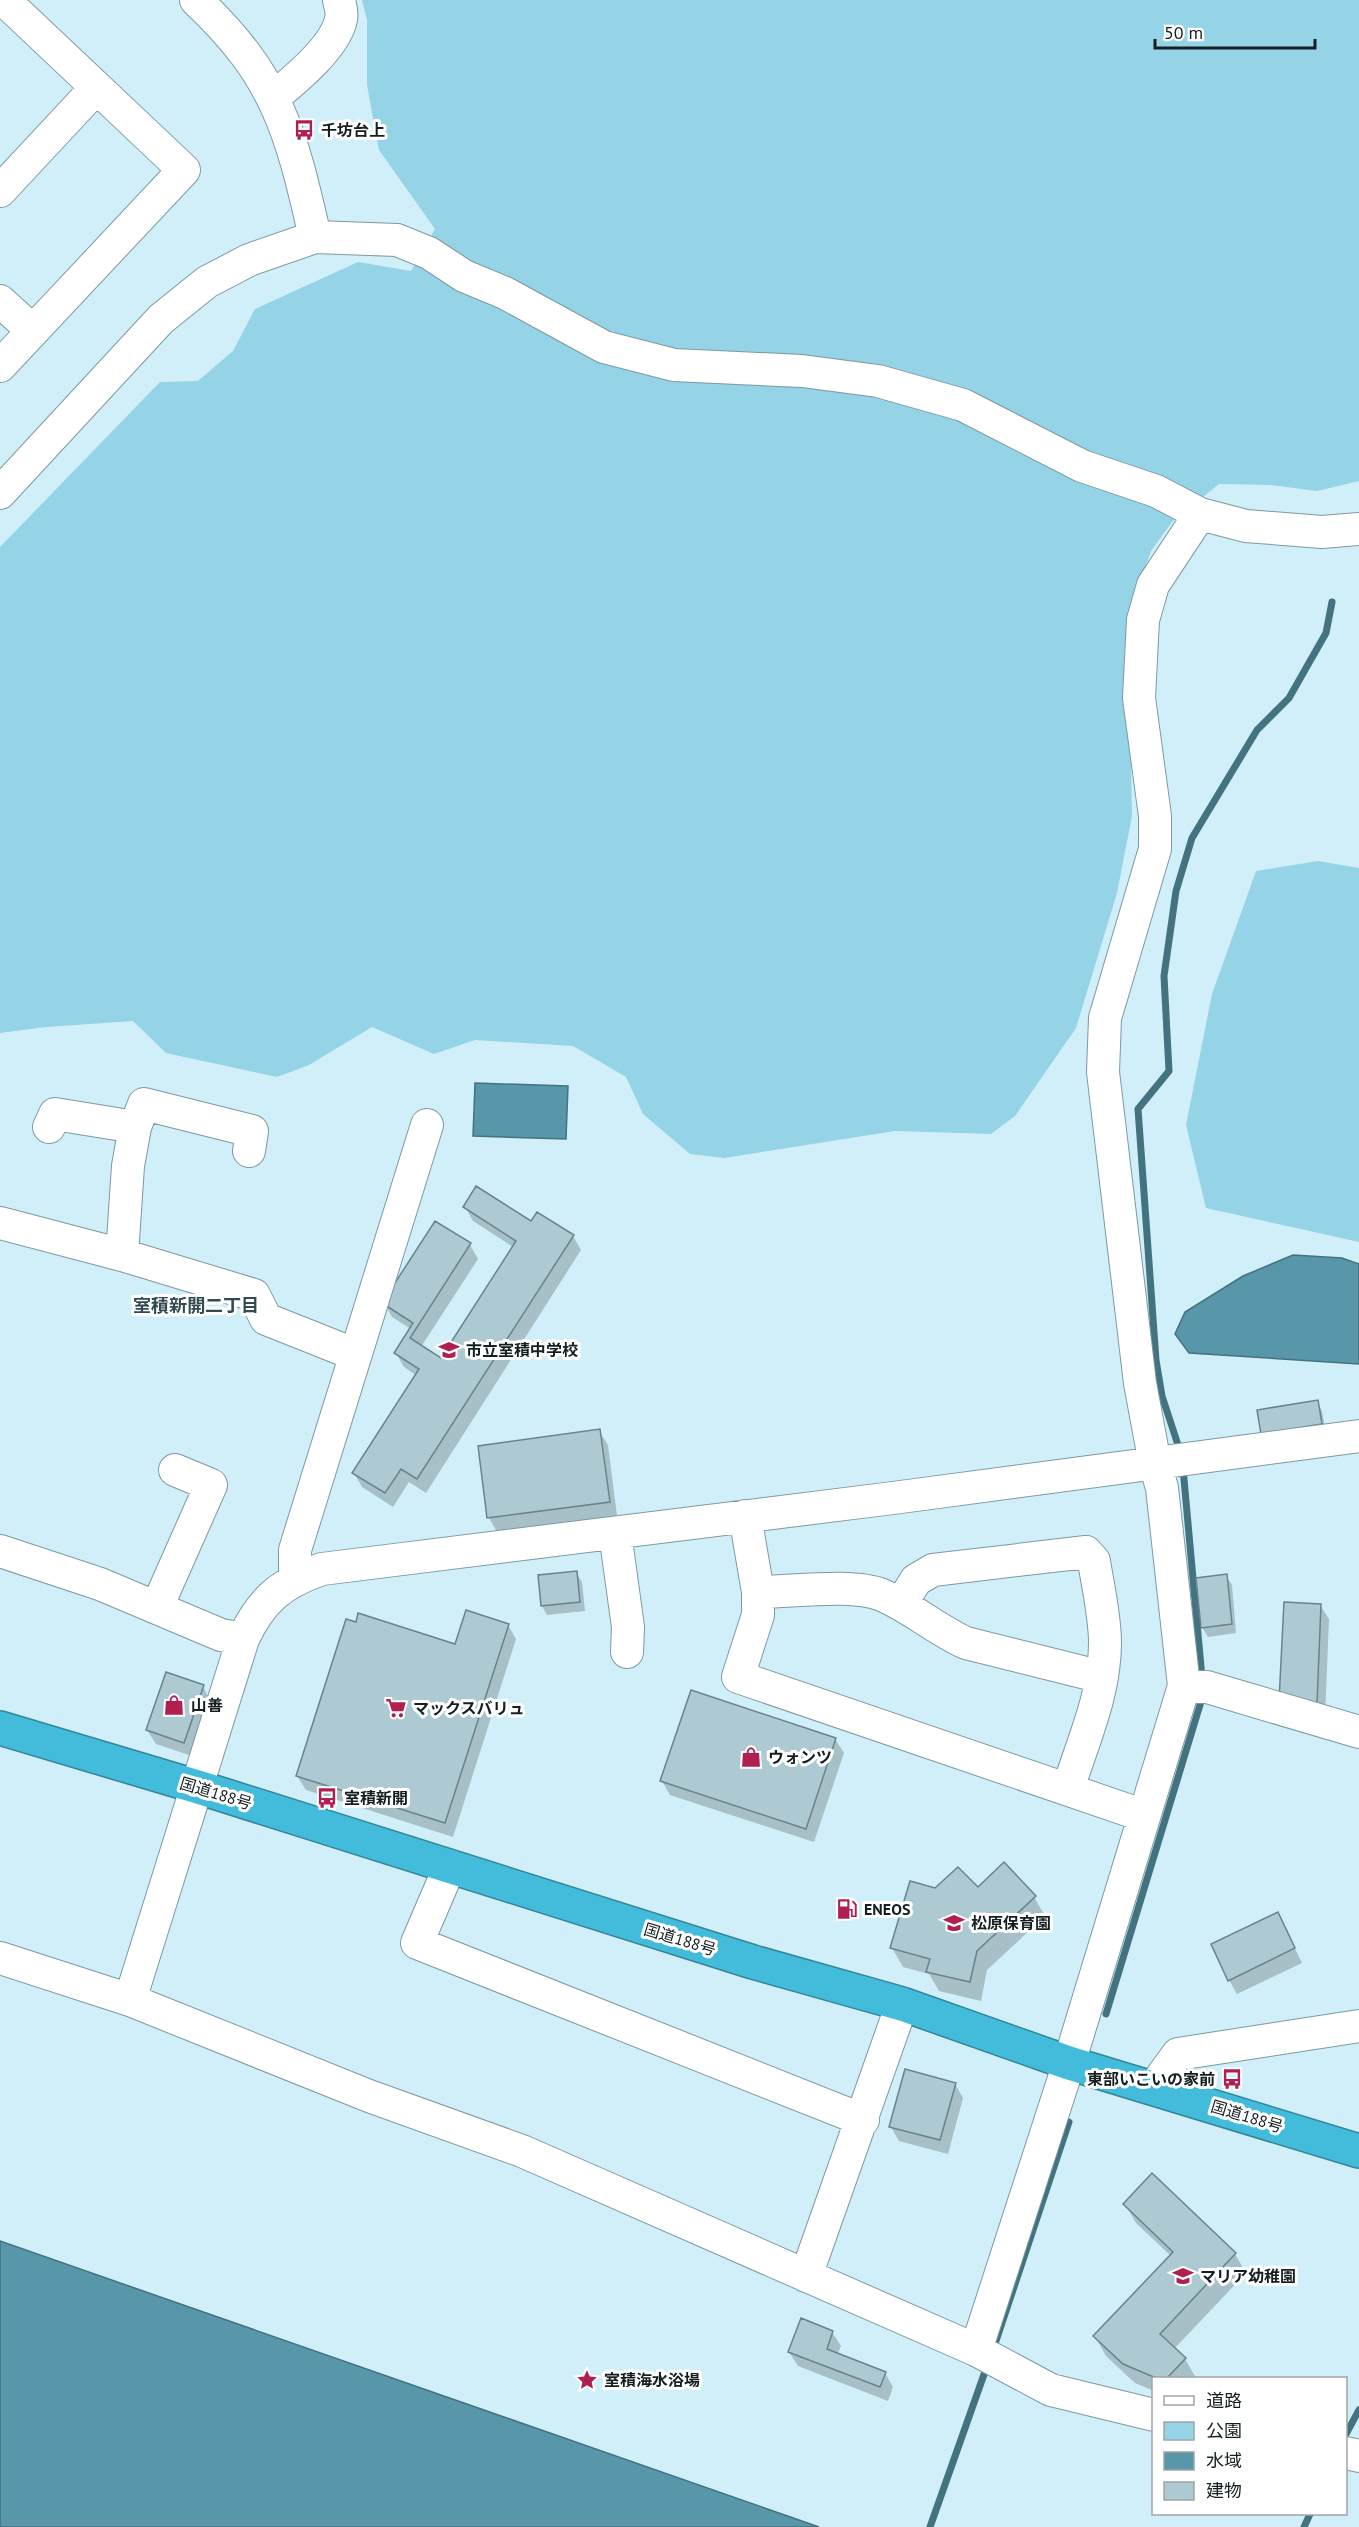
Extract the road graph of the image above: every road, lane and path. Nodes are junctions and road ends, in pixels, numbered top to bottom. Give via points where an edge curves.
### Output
1 (196, 0) edge
2 (339, 0) edge
3 (4, 6) edge
4 (96, 88) junction
5 (274, 97) junction
6 (0, 191) edge
7 (315, 237) junction
8 (0, 301) edge
9 (33, 331) junction
10 (0, 366) edge
11 (0, 493) edge
12 (1200, 514) junction
13 (1359, 528) edge
14 (427, 1125) dead end
15 (49, 1127) dead end
16 (135, 1127) junction
17 (249, 1151) dead end
18 (0, 1223) edge
19 (122, 1255) junction
20 (354, 1354) junction
21 (1359, 1436) edge
22 (1155, 1464) junction
23 (174, 1470) dead end
24 (745, 1516) junction
25 (615, 1533) junction
26 (0, 1551) edge
27 (295, 1578) junction
28 (758, 1592) junction
29 (901, 1604) junction
30 (157, 1607) junction
31 (243, 1639) junction
32 (627, 1652) dead end
33 (1102, 1677) junction
34 (1184, 1686) junction
35 (0, 1728) edge
36 (1359, 1732) edge
37 (198, 1787) junction
38 (1068, 1789) junction
39 (1142, 1815) junction
40 (450, 1866) junction
41 (0, 1958) edge
42 (130, 2000) junction
43 (902, 2004) junction
44 (1359, 2026) edge
45 (1069, 2062) junction
46 (1154, 2087) junction
47 (862, 2120) junction
48 (1359, 2151) edge
49 (806, 2276) junction
50 (976, 2350) junction
51 (1152, 2415) edge

1 - 5 street via 251,59
2 - 5 street via 342,17 334,37
3 - 4 street
4 - 6 street
4 - 9 street via 184,170
5 - 7 street via 291,139
7 - 11 street via 249,260 207,282 161,319
7 - 12 street via 397,240 429,253 464,276 505,293 604,347 674,365 802,371 878,381 963,405 1082,466 1156,491
8 - 9 street
9 - 10 street
12 - 13 street via 1246,526 1322,532
12 - 22 street via 1153,585 1143,620 1139,698 1155,816 1155,849 1105,1018 1103,1072 1140,1383
14 - 20 street
15 - 16 street via 55,1114
16 - 17 street via 144,1104 252,1131
16 - 19 street via 128,1166
18 - 19 street
19 - 20 street via 254,1295 267,1319
20 - 27 street via 295,1550
21 - 22 street
22 - 24 street
22 - 34 street via 1162,1488
23 - 30 street via 211,1485
24 - 25 street
24 - 28 street
25 - 27 street via 322,1569
25 - 32 street via 628,1627
26 - 30 street
27 - 31 street via 255,1612
28 - 29 street via 863,1590
28 - 38 street via 758,1615 738,1677
29 - 33 street via 945,1634 966,1643
29 - 33 street via 916,1580 933,1570 1086,1552 1094,1561 1105,1641
30 - 31 street via 221,1635
31 - 37 street
33 - 38 street
34 - 36 street via 1207,1687
34 - 39 street
35 - 37 highway, 国道188号
37 - 40 highway, 国道188号
37 - 42 street
38 - 39 street
39 - 45 street
40 - 43 highway, 国道188号 via 753,1962
40 - 47 street via 417,1943
41 - 42 street
42 - 49 street via 369,2096 522,2151
43 - 45 highway, 国道188号
43 - 47 street
44 - 46 street via 1178,2054
45 - 46 highway, 国道188号
45 - 50 street
46 - 48 highway, 国道188号
47 - 49 street
49 - 50 street
50 - 51 street via 1051,2390

